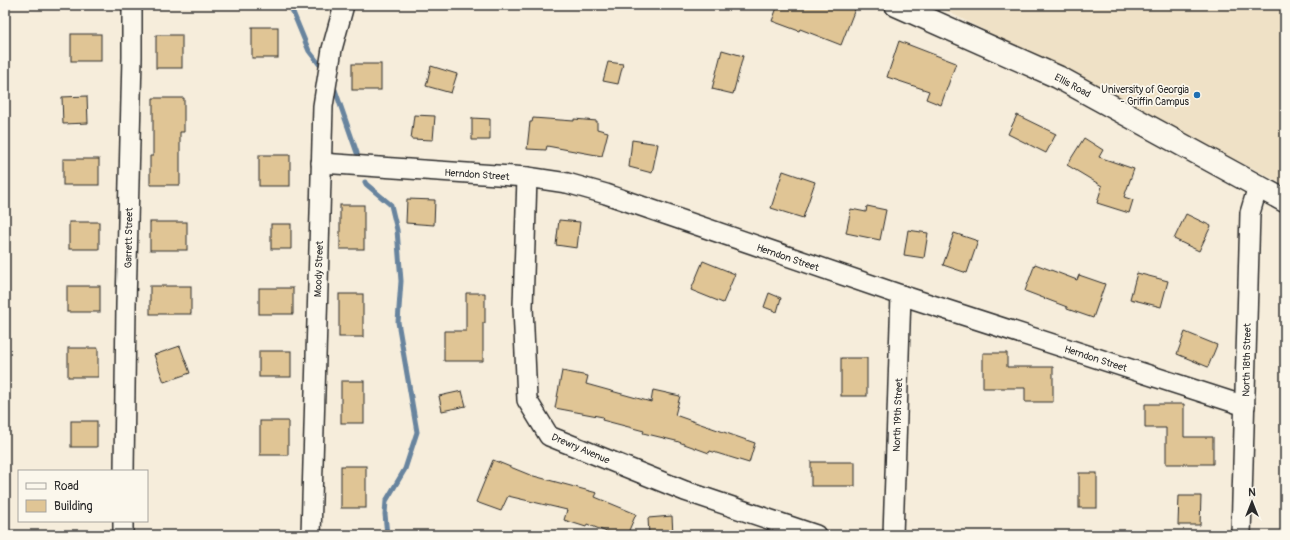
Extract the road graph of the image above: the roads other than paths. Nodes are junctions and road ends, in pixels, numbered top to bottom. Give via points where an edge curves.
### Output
1 (132, 5) edge
2 (344, 5) edge
3 (896, 5) edge
4 (321, 163) junction
5 (527, 177) junction
6 (1258, 186) junction
7 (1285, 201) edge
8 (901, 296) junction
9 (1245, 406) junction
10 (124, 470) edge
11 (123, 522) edge
12 (123, 535) edge
13 (311, 535) edge
14 (816, 535) edge
15 (893, 535) edge
16 (1241, 535) edge

1 - 10 street, Garrett Street
2 - 4 street, Moody Street via 332,49 323,106
3 - 6 street, Ellis Road via 1058,77
4 - 5 street, Herndon Street
4 - 13 street, Moody Street
5 - 8 street, Herndon Street via 567,183 606,194
5 - 14 street, Drewry Avenue via 523,307 527,400 549,436 685,491
6 - 7 street, Ellis Road
6 - 9 street, North 18th Street via 1250,213
8 - 9 street, Herndon Street
8 - 15 street, North 19th Street
9 - 16 street, North 18th Street
11 - 12 street

